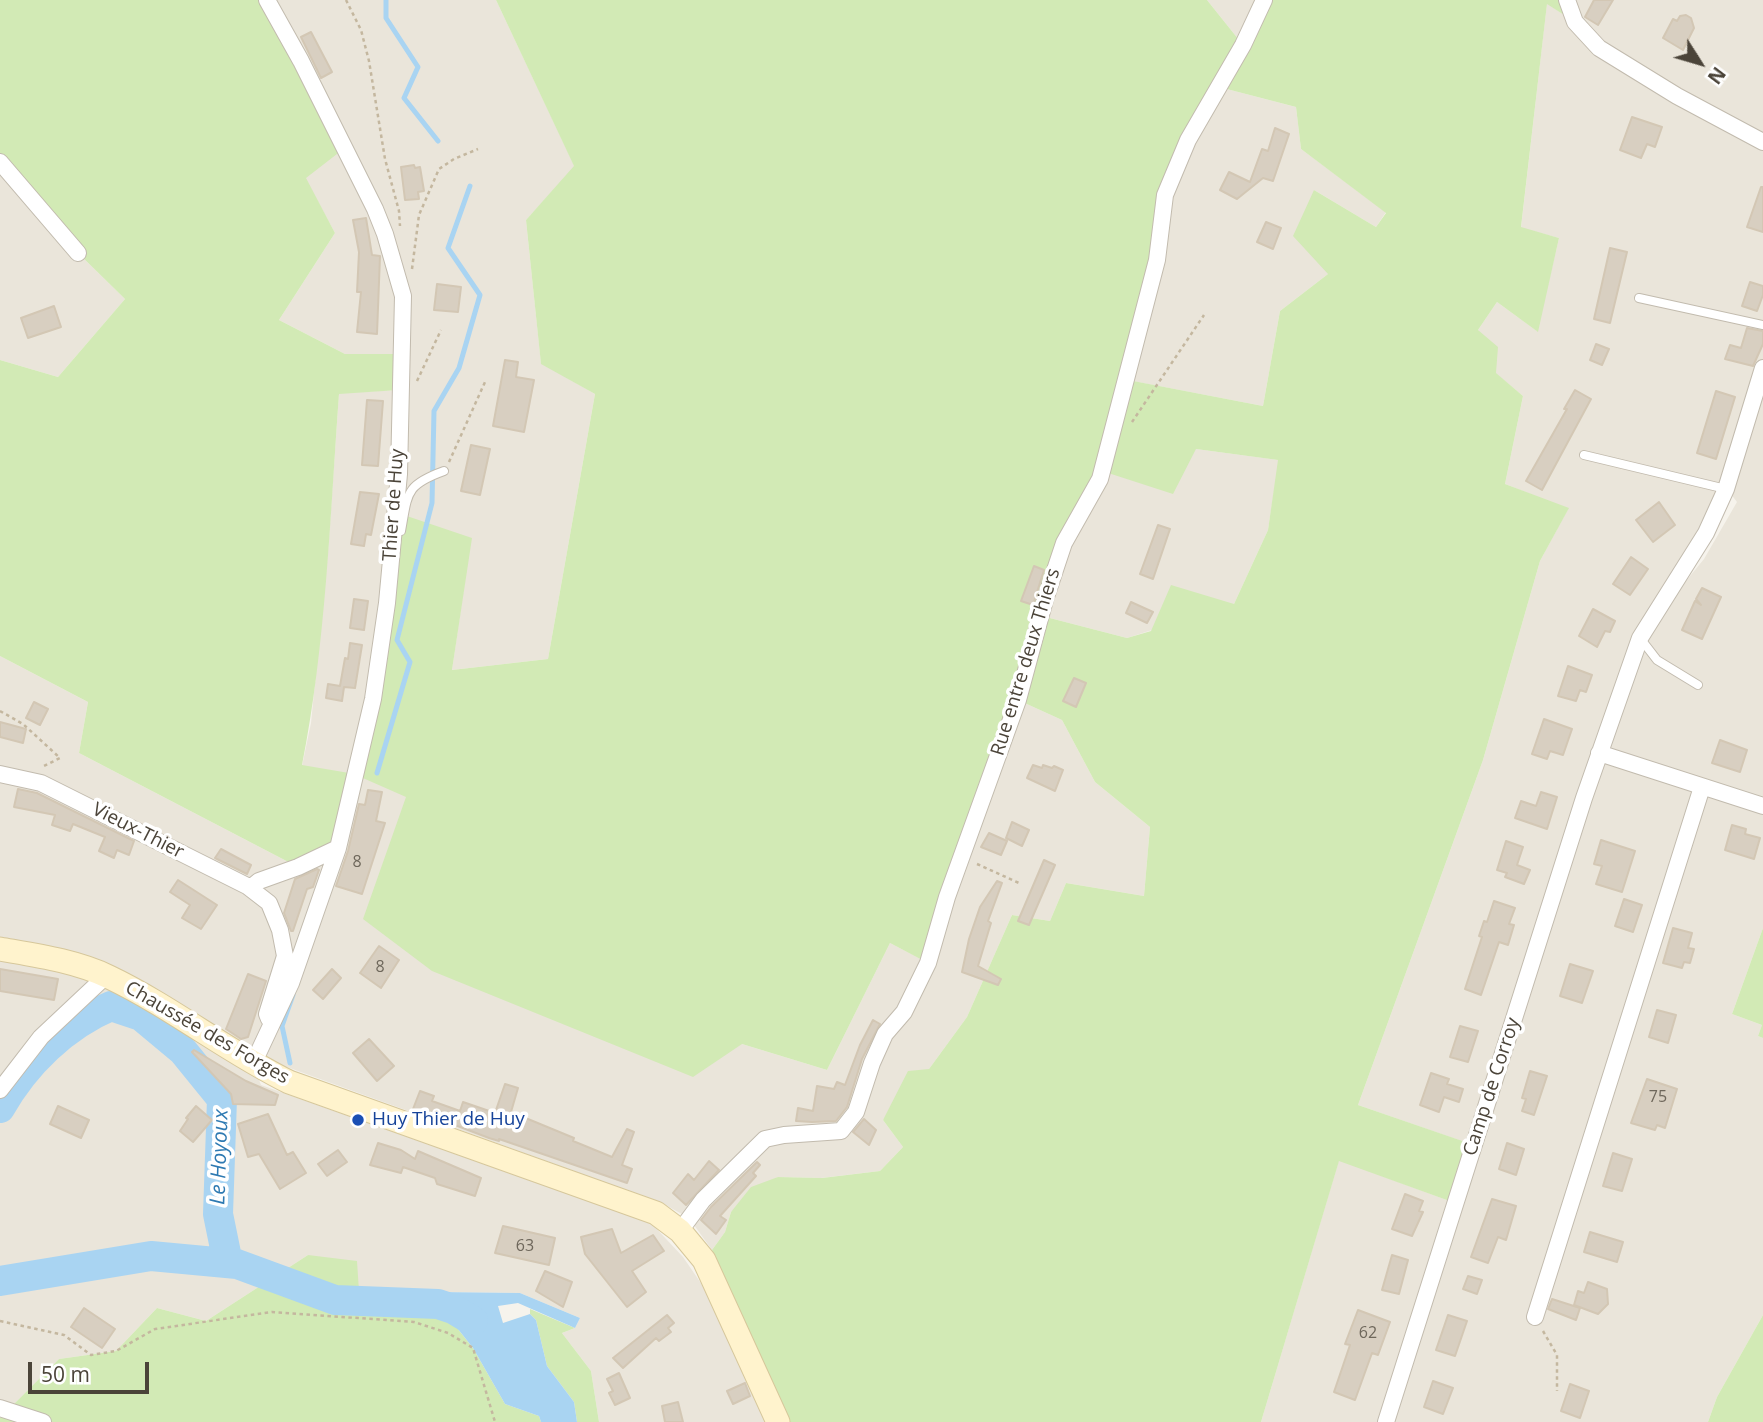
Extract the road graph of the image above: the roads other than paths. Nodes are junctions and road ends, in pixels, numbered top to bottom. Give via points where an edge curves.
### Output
1 (267, 0) edge
2 (1264, 0) edge
3 (1567, 0) edge
4 (1763, 142) edge
5 (0, 162) edge
6 (78, 253) dead end
7 (1639, 298) dead end
8 (1763, 325) edge
9 (1763, 368) edge
10 (1584, 456) dead end
11 (443, 471) road end
12 (1726, 489) junction
13 (390, 564) junction
14 (1640, 638) junction
15 (1698, 685) dead end
16 (1599, 752) junction
17 (0, 774) edge
18 (1702, 787) junction
19 (1763, 806) edge
20 (338, 848) junction
21 (247, 886) junction
22 (270, 903) joint
23 (0, 949) edge
24 (107, 975) junction
25 (272, 1024) junction
26 (253, 1065) junction
27 (0, 1090) edge
28 (680, 1231) junction
29 (1535, 1317) road end
30 (0, 1408) edge
31 (43, 1422) edge
32 (778, 1422) edge
33 (1386, 1422) edge

1 - 13 street, Thier de Huy via 346,147 385,234 402,287 398,474
2 - 28 street, Rue entre deux Thiers via 1188,140 1165,195 1157,260 1100,480 1064,542 1018,700 928,963 904,1012 885,1034 856,1112 841,1131 765,1139 703,1200
3 - 4 street via 1575,22 1599,48
5 - 6 street
7 - 8 lane
9 - 12 street, Camp de Corroy
10 - 12 lane
11 - 13 lane via 418,480 407,499
12 - 14 street, Camp de Corroy via 1706,533
13 - 20 street, Thier de Huy via 373,699
14 - 15 lane via 1657,660
14 - 16 street, Camp de Corroy
16 - 18 street
16 - 33 street, Camp de Corroy
17 - 21 street, Vieux-Thier via 41,783
18 - 19 street
18 - 29 street
20 - 21 street
20 - 25 street, Thier de Huy via 291,984
21 - 22 street, Vieux-Thier
22 - 25 street, Thier de Huy via 285,956 267,1014
23 - 24 main road, Chaussée des Forges
24 - 26 main road, Chaussée des Forges
24 - 27 street via 41,1037
25 - 26 street, Thier de Huy
26 - 28 main road, Chaussée des Forges via 289,1082 656,1213
28 - 32 main road, Chaussée des Forges via 704,1260
30 - 31 street

